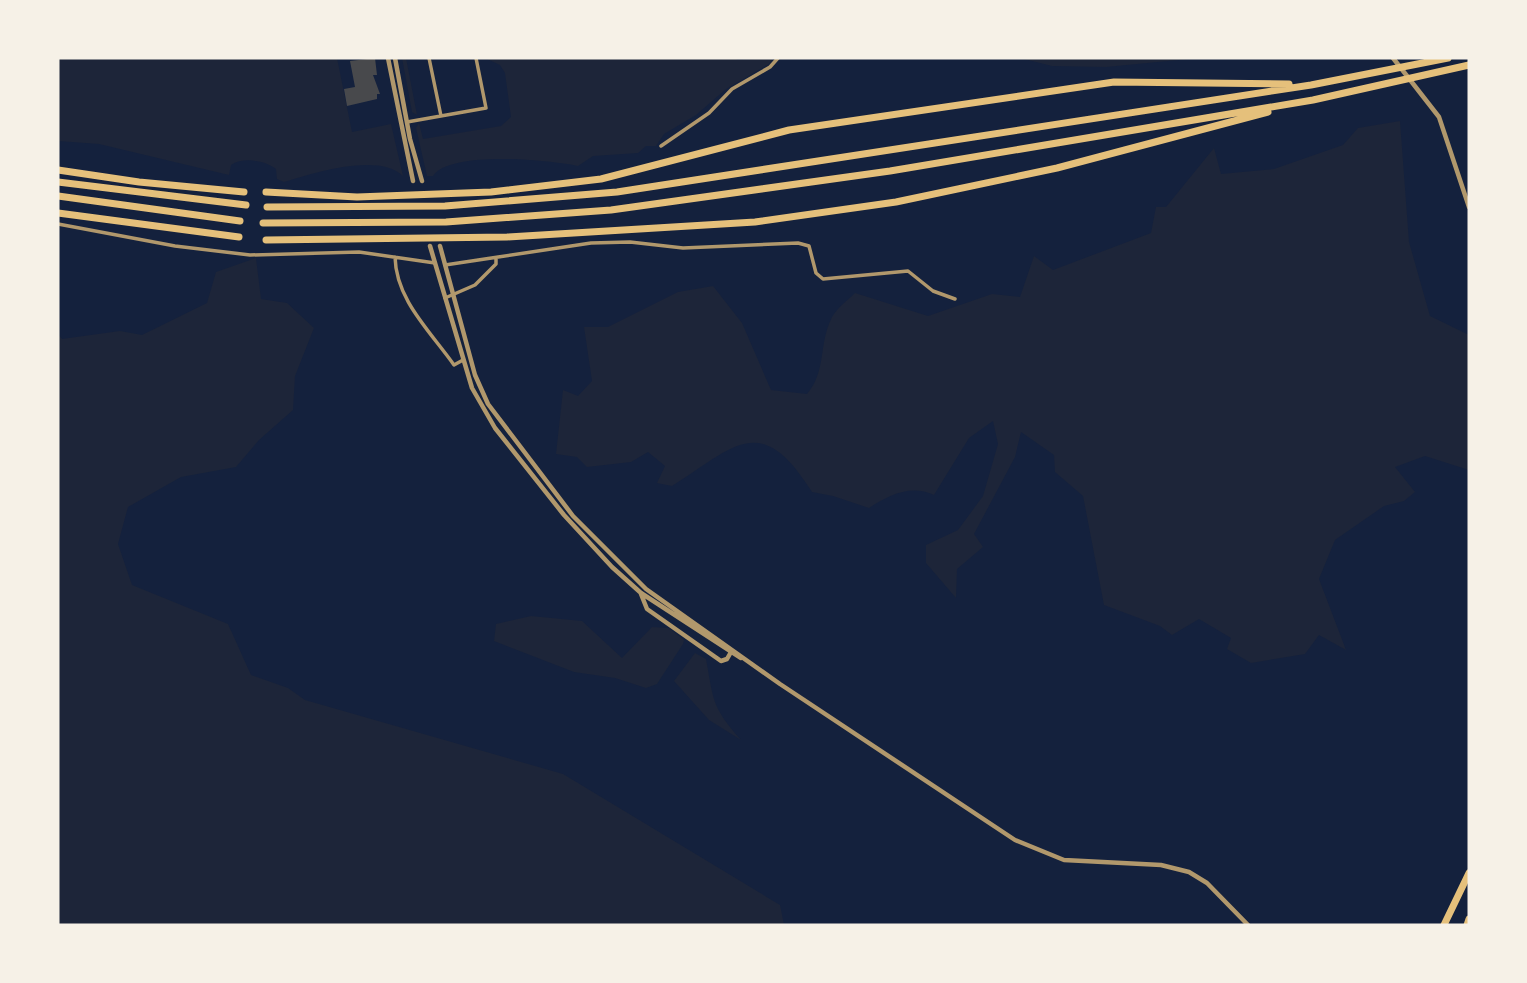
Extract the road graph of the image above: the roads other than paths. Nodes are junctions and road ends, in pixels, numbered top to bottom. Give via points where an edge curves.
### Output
1 (388, 58) edge
2 (395, 58) edge
3 (429, 58) edge
4 (476, 58) edge
5 (778, 58) edge
6 (1393, 58) edge
7 (1448, 58) edge
8 (1469, 65) edge
9 (1311, 85) junction
10 (1313, 100) junction
11 (441, 116) junction
12 (407, 122) junction
13 (661, 146) dead end
14 (58, 170) edge
15 (413, 181) dead end
16 (422, 181) dead end
17 (58, 182) edge
18 (244, 192) dead end
19 (266, 192) dead end
20 (58, 196) edge
21 (246, 205) dead end
22 (267, 206) dead end
23 (1469, 207) edge
24 (58, 213) edge
25 (240, 221) dead end
26 (263, 223) dead end
27 (58, 224) edge
28 (654, 236) dead end
29 (239, 237) dead end
30 (266, 240) dead end
31 (654, 244) junction
32 (430, 246) dead end
33 (440, 247) dead end
34 (395, 257) junction
35 (496, 257) junction
36 (435, 263) junction
37 (445, 265) junction
38 (453, 296) junction
39 (445, 299) junction
40 (955, 299) dead end
41 (470, 356) junction
42 (463, 360) junction
43 (641, 593) junction
44 (732, 651) junction
45 (1469, 873) edge
46 (1469, 919) edge
47 (1248, 925) edge
48 (1444, 925) edge
49 (1467, 925) edge

1 - 15 street
2 - 12 street
3 - 11 street
4 - 11 street via 486,108
5 - 13 street
6 - 23 street via 1439,117
7 - 9 highway
8 - 10 highway
9 - 19 highway via 1114,82 789,130 601,178 443,195
9 - 22 highway via 617,192 445,206
10 - 26 highway via 903,168 611,210 446,222
10 - 30 highway via 1057,168 896,202 755,222 507,237
11 - 12 street
12 - 16 street
14 - 18 highway
17 - 21 highway
20 - 25 highway
24 - 29 highway
27 - 34 street via 250,255 359,252
28 - 31 street
31 - 35 street via 591,243
31 - 40 street via 683,248 806,244 822,279 908,271 933,291
32 - 36 street
33 - 37 street
34 - 36 street
34 - 42 street via 395,277 418,317 454,365
35 - 37 street
35 - 38 street via 475,285
36 - 39 street
37 - 38 street
38 - 39 street
38 - 41 street
39 - 42 street
41 - 42 street
41 - 44 street via 488,404 573,516 646,589
42 - 43 street via 472,388 495,428 564,515
43 - 44 street
43 - 44 street via 646,609 721,661
44 - 47 street via 1015,840 1064,860 1161,865 1189,872 1207,883
45 - 48 highway
46 - 49 highway

